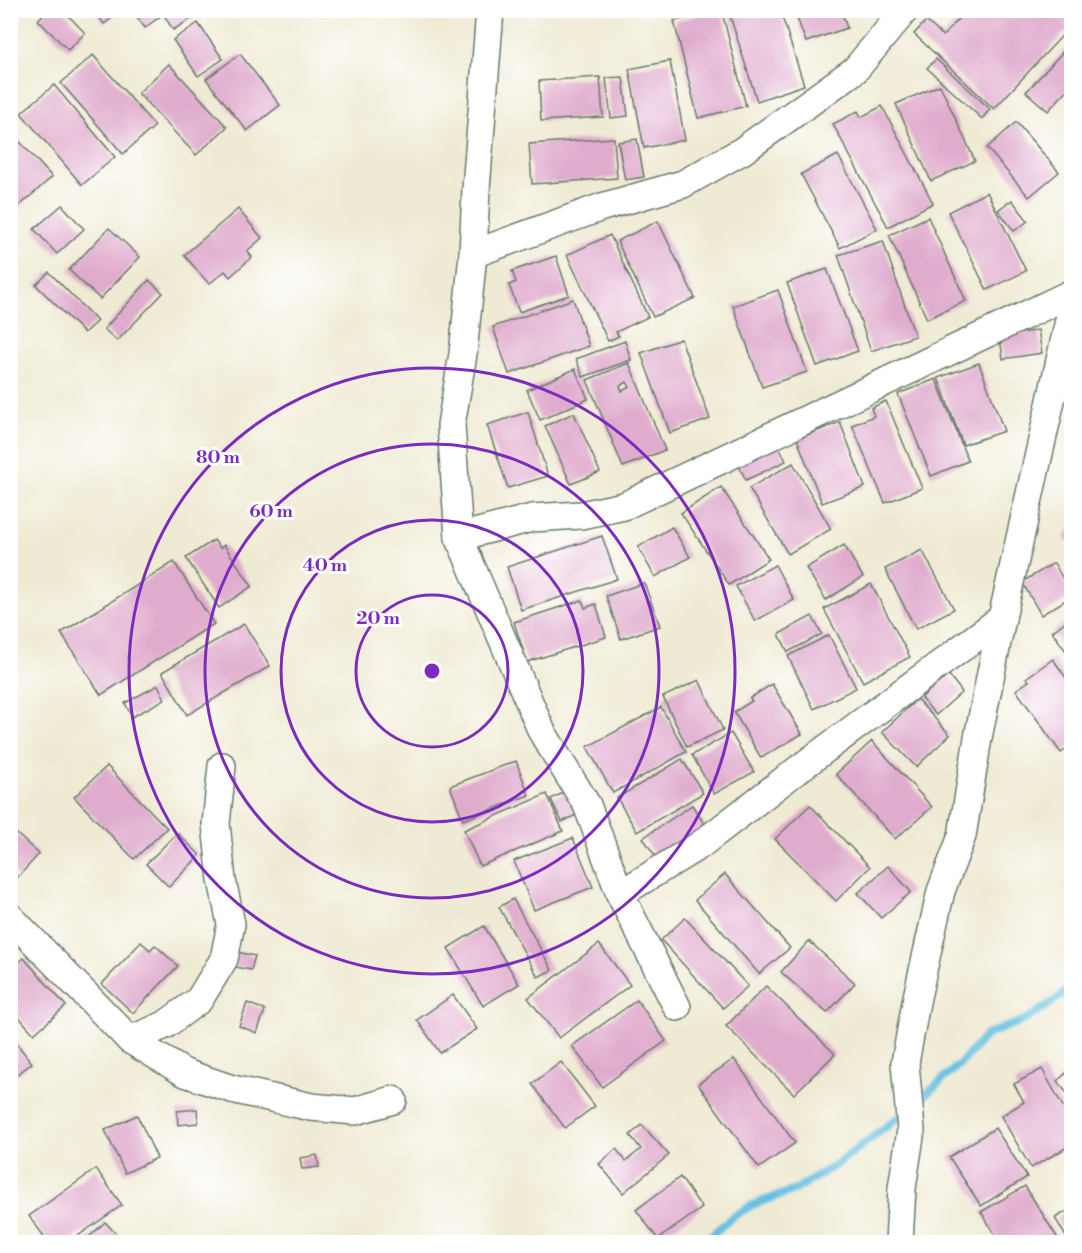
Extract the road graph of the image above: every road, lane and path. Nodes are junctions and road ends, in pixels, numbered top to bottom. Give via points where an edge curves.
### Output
1 (490, 10) edge
2 (905, 10) edge
3 (473, 254) junction
4 (1071, 293) edge
5 (1071, 307) edge
6 (1068, 344) edge
7 (459, 537) junction
8 (1002, 618) junction
9 (222, 766) dead end
10 (620, 894) junction
11 (10, 917) edge
12 (677, 1007) dead end
13 (130, 1040) junction
14 (393, 1100) dead end
15 (899, 1242) edge

1 - 3 street
2 - 3 street via 855,70 742,151 683,184 602,207
3 - 7 street via 451,425
4 - 7 street via 624,506 581,515 532,518
5 - 6 street
6 - 8 street
7 - 10 street via 542,732 587,805
8 - 10 street via 700,845
8 - 15 street via 962,836 941,891 925,954 905,1063 911,1130
9 - 13 street via 216,824 231,924 224,959 199,1000 165,1025
10 - 12 street
11 - 13 street
13 - 14 street via 185,1073 231,1089 311,1107 355,1111

